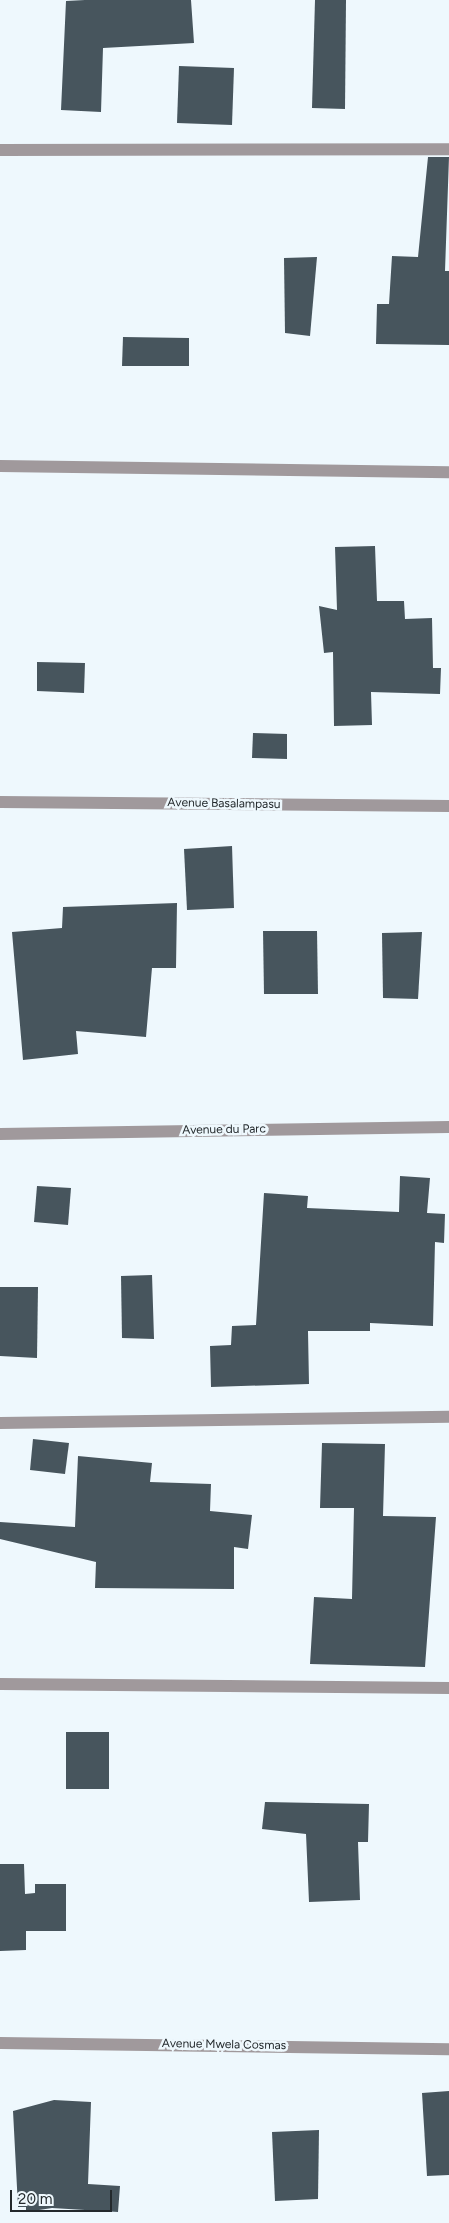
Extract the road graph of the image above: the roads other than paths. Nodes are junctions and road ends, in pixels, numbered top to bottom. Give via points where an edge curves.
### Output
1 (449, 149) edge
2 (0, 150) edge
3 (0, 466) edge
4 (449, 472) edge
5 (0, 802) edge
6 (449, 806) edge
7 (449, 1127) edge
8 (0, 1134) edge
9 (449, 1417) edge
10 (0, 1423) edge
11 (0, 1684) edge
12 (449, 1688) edge
13 (0, 2043) edge
14 (449, 2049) edge

1 - 2 street
3 - 4 street
5 - 6 street, Avenue Basalampasu
7 - 8 street, Avenue du Parc
9 - 10 street
11 - 12 street
13 - 14 street, Avenue Mwela Cosmas

